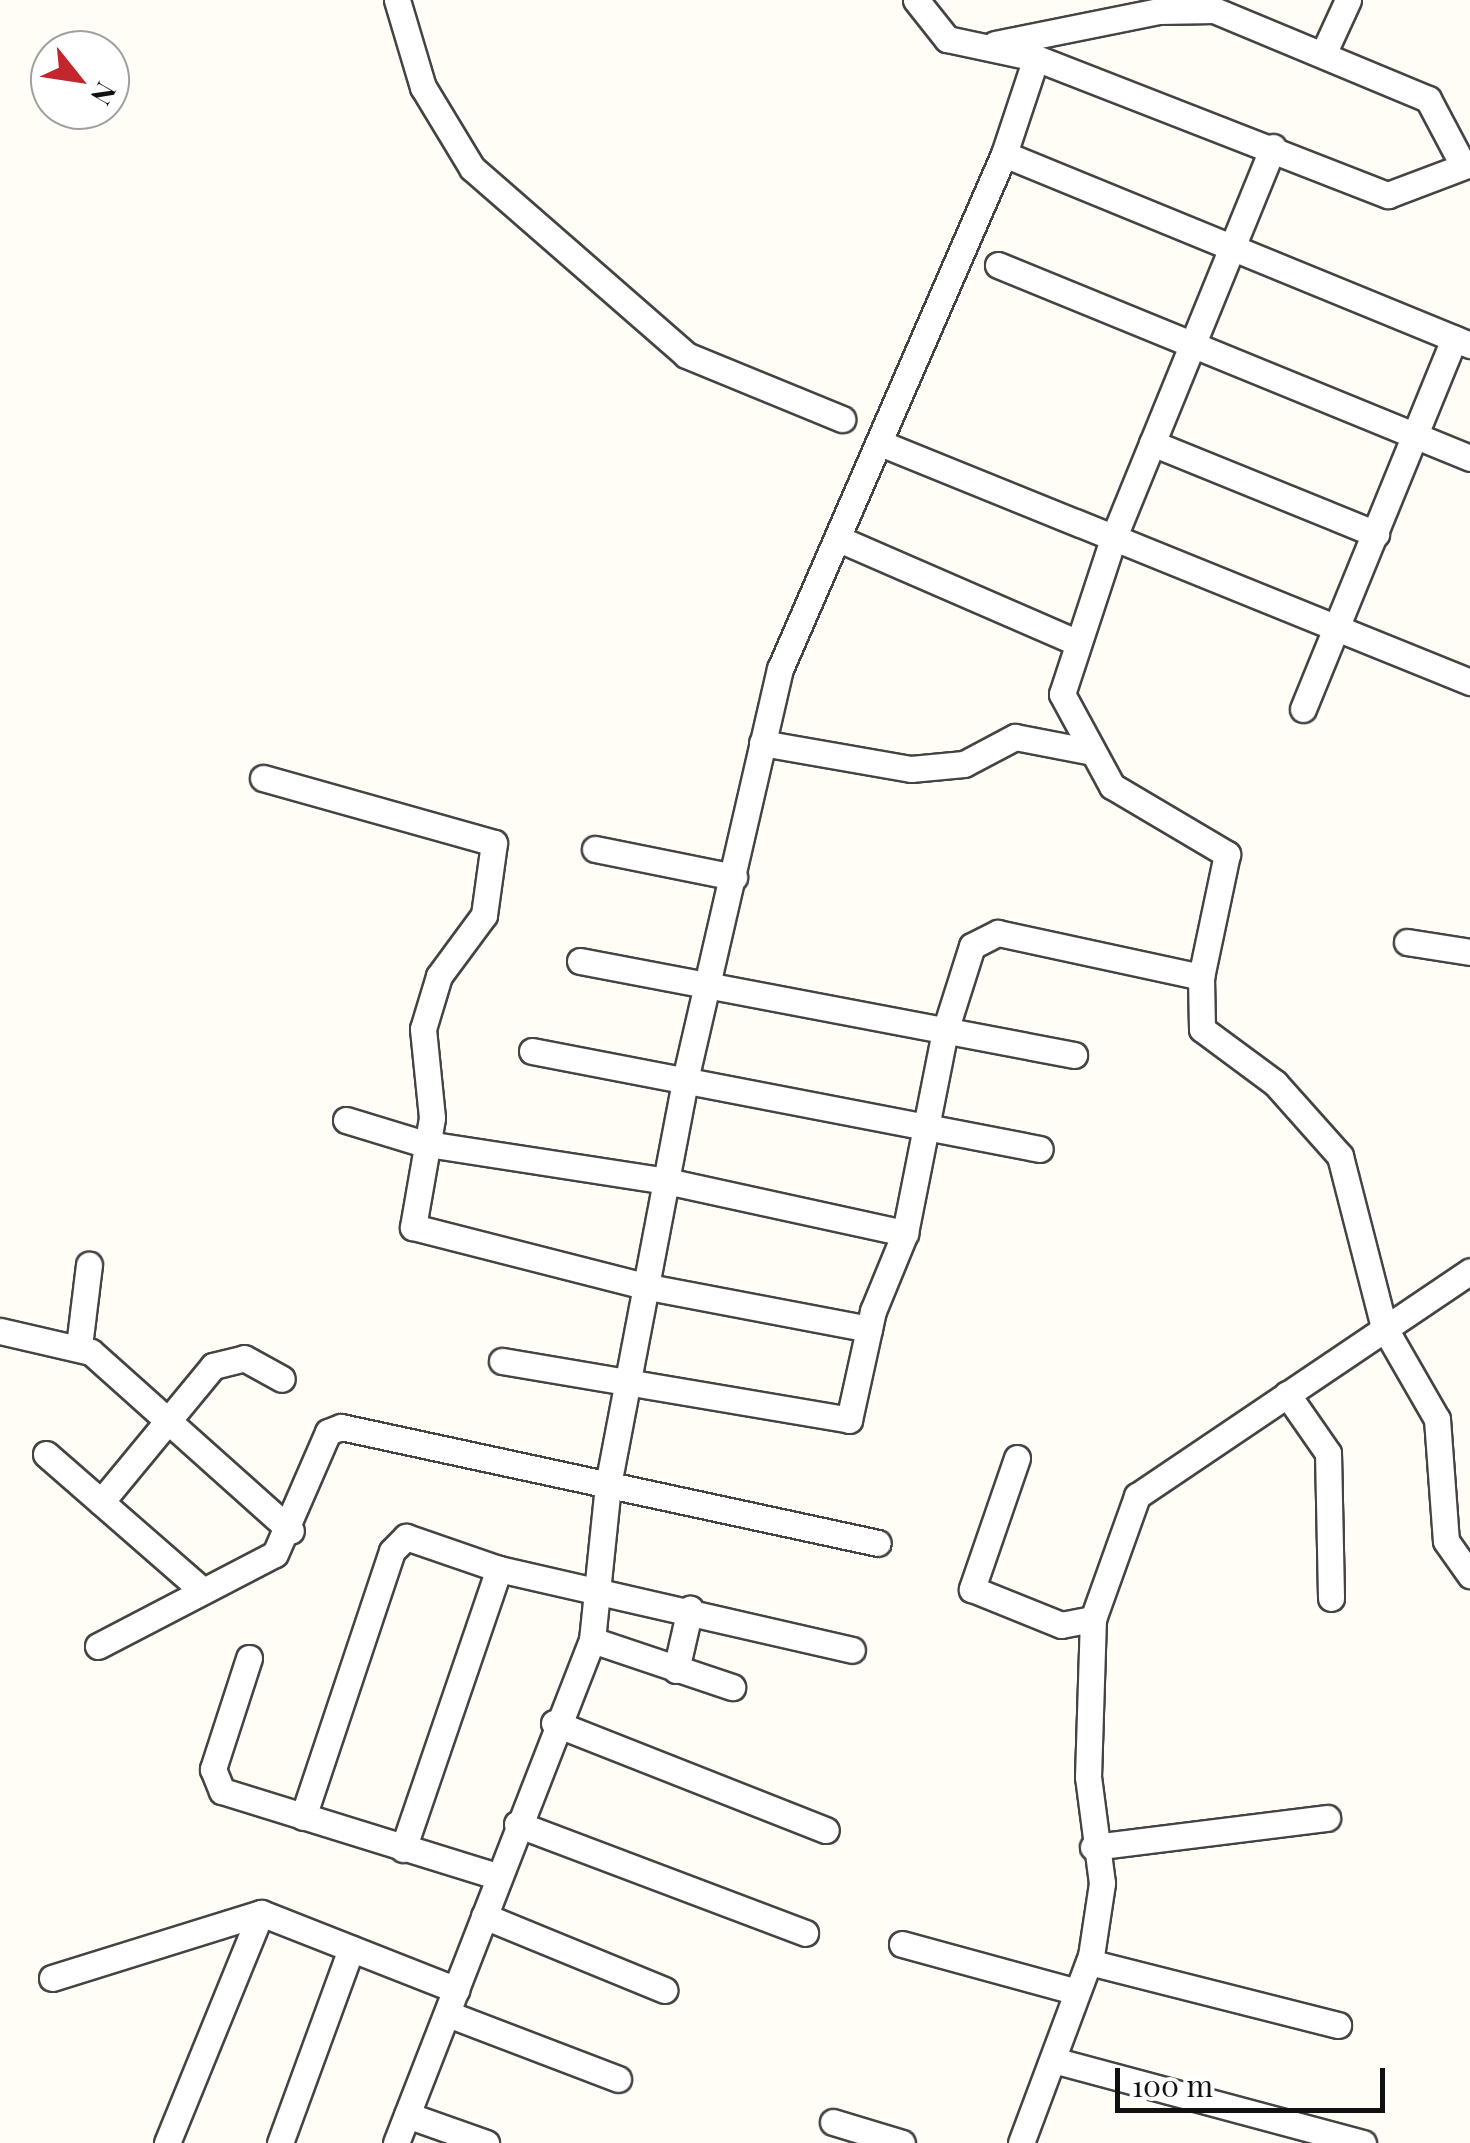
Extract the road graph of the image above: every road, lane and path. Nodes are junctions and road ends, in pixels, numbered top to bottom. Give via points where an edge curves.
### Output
1 (397, 0) edge
2 (916, 0) edge
3 (1348, 0) edge
4 (1216, 5) edge
5 (992, 45) junction
6 (1324, 50) junction
7 (1036, 58) junction
8 (1273, 147) junction
9 (1004, 154) junction
10 (1466, 164) edge
11 (1233, 250) junction
12 (998, 265) dead end
13 (1462, 342) edge
14 (1194, 345) junction
15 (842, 419) dead end
16 (1415, 436) junction
17 (880, 443) junction
18 (1152, 443) junction
19 (1470, 458) edge
20 (1376, 534) junction
21 (839, 539) junction
22 (1112, 542) junction
23 (1336, 627) junction
24 (1074, 641) junction
25 (1470, 682) edge
26 (1302, 709) dead end
27 (762, 742) junction
28 (1093, 752) junction
29 (263, 778) dead end
30 (595, 849) dead end
31 (734, 877) junction
32 (1408, 942) dead end
33 (1470, 952) edge
34 (580, 961) dead end
35 (1201, 977) junction
36 (708, 985) junction
37 (945, 1030) junction
38 (532, 1051) dead end
39 (1074, 1055) dead end
40 (685, 1080) junction
41 (346, 1120) dead end
42 (926, 1128) junction
43 (421, 1143) junction
44 (1040, 1149) dead end
45 (666, 1181) junction
46 (905, 1233) junction
47 (90, 1265) dead end
48 (1470, 1272) edge
49 (649, 1287) junction
50 (1384, 1327) junction
51 (869, 1330) junction
52 (0, 1331) edge
53 (79, 1346) junction
54 (502, 1361) dead end
55 (628, 1378) junction
56 (282, 1379) dead end
57 (1287, 1394) junction
58 (168, 1421) junction
59 (46, 1454) dead end
60 (1017, 1458) dead end
61 (608, 1484) junction
62 (100, 1502) junction
63 (290, 1531) junction
64 (878, 1543) dead end
65 (499, 1569) junction
66 (1470, 1575) edge
67 (593, 1590) junction
68 (203, 1592) junction
69 (1332, 1598) dead end
70 (690, 1608) junction
71 (1094, 1619) junction
72 (592, 1640) junction
73 (98, 1646) dead end
74 (852, 1650) dead end
75 (249, 1658) dead end
76 (676, 1670) junction
77 (732, 1688) dead end
78 (554, 1723) junction
79 (303, 1816) junction
80 (1327, 1818) dead end
81 (517, 1824) junction
82 (826, 1830) dead end
83 (1093, 1847) junction
84 (404, 1848) junction
85 (499, 1877) junction
86 (261, 1913) junction
87 (484, 1916) junction
88 (805, 1933) dead end
89 (902, 1944) dead end
90 (351, 1949) junction
91 (1089, 1962) junction
92 (52, 1978) dead end
93 (664, 1990) dead end
94 (1077, 1992) junction
95 (452, 2002) junction
96 (1338, 2024) dead end
97 (1053, 2060) junction
98 (618, 2079) dead end
99 (408, 2114) junction
100 (834, 2122) dead end
101 (167, 2143) edge
102 (280, 2143) edge
103 (396, 2143) edge
104 (486, 2143) edge
105 (902, 2143) edge
106 (1021, 2143) edge
107 (1363, 2143) edge

1 - 15 street via 423,87 472,168 686,354
2 - 5 street via 947,39
3 - 6 street
4 - 5 street
4 - 6 street
5 - 7 street
6 - 10 street via 1428,99
7 - 8 street
7 - 9 street
8 - 10 street via 1388,195
8 - 11 street
9 - 11 street
9 - 17 street
11 - 13 street
11 - 14 street
12 - 14 street
13 - 16 street
14 - 16 street
14 - 18 street
16 - 19 street
16 - 20 street
17 - 21 street
17 - 22 street
18 - 20 street
18 - 22 street
20 - 23 street
21 - 24 street
21 - 27 street via 780,670
22 - 23 street
22 - 24 street
23 - 25 street
23 - 26 street
24 - 28 street via 1062,694
27 - 28 street via 910,770 964,764 1015,738
27 - 31 street
28 - 35 street via 1136,808 1227,854
29 - 43 street via 494,842 484,915 439,976 426,1014 432,1118
30 - 31 street
31 - 36 street
32 - 33 street
34 - 36 street
35 - 37 street via 998,932 972,946
35 - 50 street via 1205,1034 1276,1083 1340,1156
36 - 37 street
36 - 40 street
37 - 39 street
37 - 42 street
38 - 40 street
40 - 42 street
40 - 45 street
41 - 43 street
42 - 44 street
42 - 46 street
43 - 45 street
43 - 49 street via 413,1227
45 - 46 street
45 - 49 street
46 - 51 street
47 - 53 street
48 - 50 street
49 - 51 street
49 - 55 street
50 - 57 street
50 - 66 street via 1437,1419 1446,1541
51 - 55 street via 846,1421
52 - 53 street
53 - 58 street
54 - 55 street
55 - 61 street
56 - 58 street via 233,1356
57 - 69 street via 1328,1454
57 - 71 street via 1136,1496
58 - 62 street
58 - 63 street
59 - 62 street
60 - 71 street via 972,1589 1061,1625
61 - 63 street via 341,1427 328,1432
61 - 64 street
61 - 67 street
62 - 68 street
63 - 68 street via 275,1554
65 - 67 street
65 - 79 street via 398,1539
65 - 84 street
67 - 70 street
67 - 72 street
68 - 73 street
70 - 74 street
70 - 76 street
71 - 83 street
72 - 76 street
72 - 78 street
75 - 79 street via 213,1778 222,1792
76 - 77 street
78 - 81 street
78 - 82 street
79 - 84 street
80 - 83 street
81 - 85 street
81 - 88 street
83 - 91 street via 1102,1884
84 - 85 street
85 - 87 street
86 - 90 street
86 - 92 street
86 - 101 street
87 - 93 street
87 - 95 street
89 - 94 street
90 - 95 street
90 - 102 street
91 - 94 street
91 - 96 street
94 - 97 street
95 - 98 street
95 - 99 street
97 - 106 street
97 - 107 street
99 - 103 street
99 - 104 street
100 - 105 street

